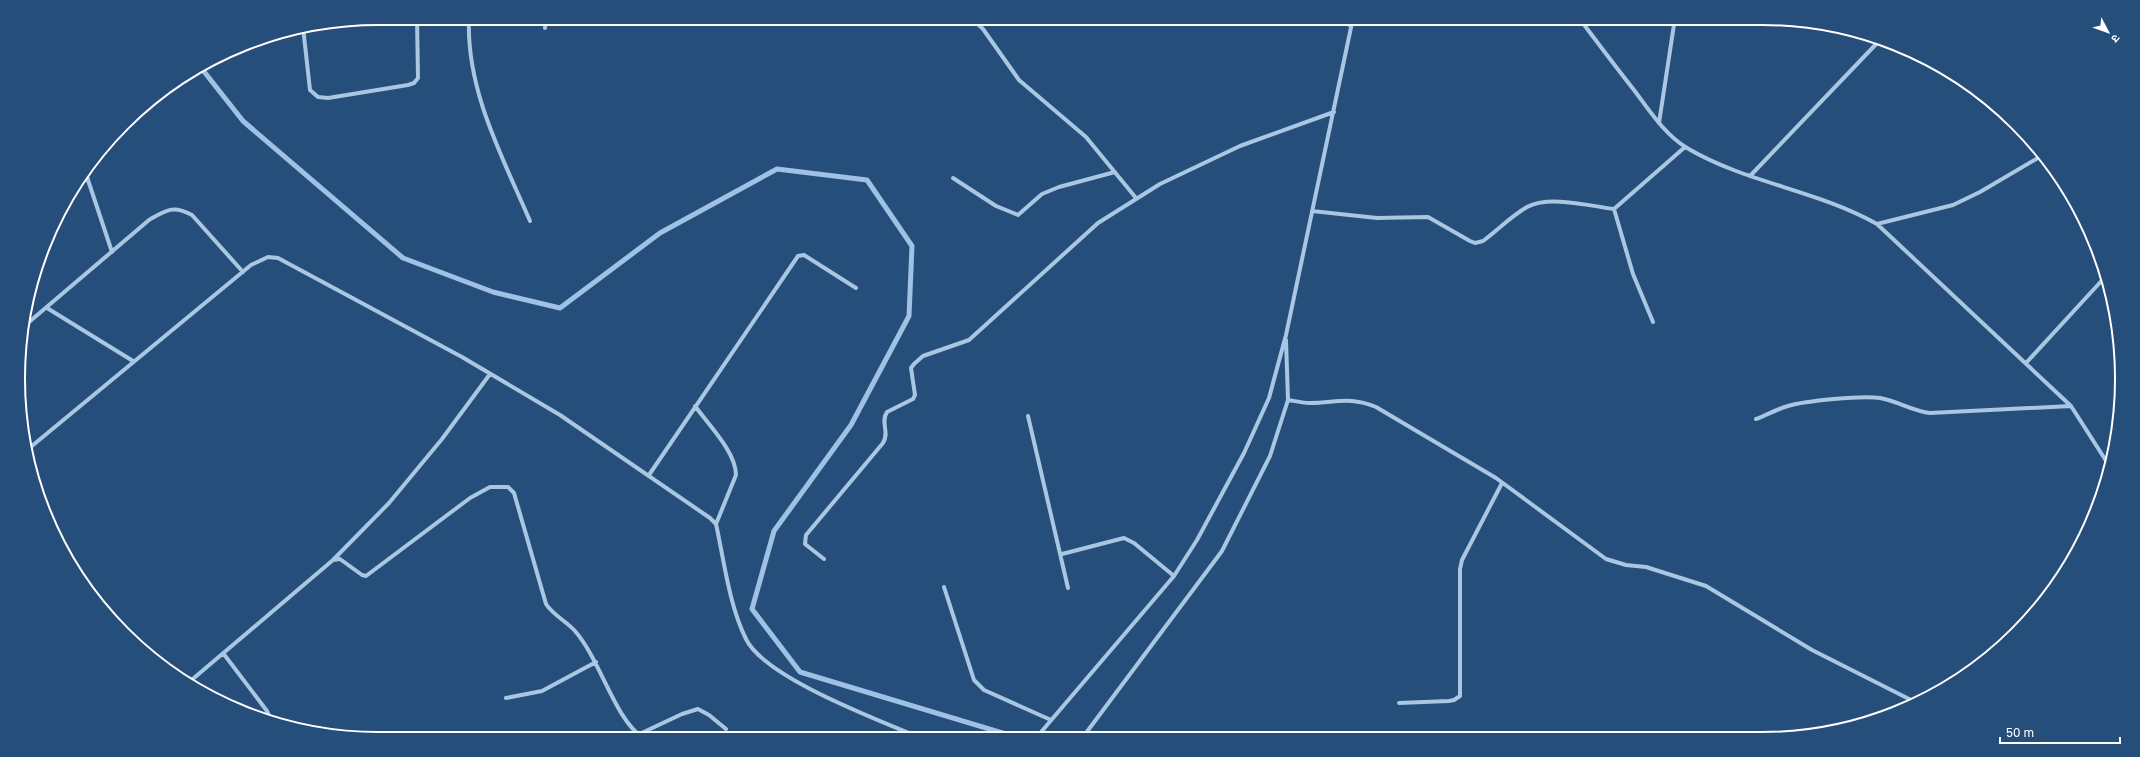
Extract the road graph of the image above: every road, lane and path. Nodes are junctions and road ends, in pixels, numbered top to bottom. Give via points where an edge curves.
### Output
1 (417, 25) edge
2 (469, 25) edge
3 (545, 25) edge
4 (979, 25) edge
5 (1584, 25) edge
6 (1674, 25) edge
7 (1351, 26) edge
8 (545, 28) dead end
9 (304, 33) edge
10 (1876, 44) edge
11 (1334, 112) junction
12 (1659, 123) junction
13 (1685, 147) junction
14 (2038, 158) edge
15 (1115, 172) junction
16 (1750, 176) junction
17 (953, 178) dead end
18 (88, 179) edge
19 (1136, 198) junction
20 (1614, 209) junction
21 (1312, 211) junction
22 (530, 221) dead end
23 (1877, 224) junction
24 (112, 252) junction
25 (243, 272) junction
26 (2101, 281) edge
27 (856, 288) dead end
28 (47, 308) junction
29 (30, 322) edge
30 (1653, 322) dead end
31 (1286, 335) junction
32 (133, 362) junction
33 (2026, 363) junction
34 (490, 374) junction
35 (1288, 400) junction
36 (695, 406) junction
37 (2071, 406) junction
38 (1028, 416) dead end
39 (1756, 419) dead end
40 (32, 446) edge
41 (2105, 460) edge
42 (649, 475) junction
43 (1502, 483) junction
44 (716, 524) junction
45 (1062, 554) junction
46 (824, 559) dead end
47 (333, 560) junction
48 (1174, 576) junction
49 (944, 587) dead end
50 (1068, 588) dead end
51 (223, 653) junction
52 (596, 662) junction
53 (193, 679) edge
54 (506, 698) dead end
55 (1910, 699) edge
56 (1399, 703) dead end
57 (268, 714) edge
58 (1051, 720) junction
59 (726, 729) dead end
60 (635, 732) edge
61 (644, 732) edge
62 (907, 732) edge
63 (1040, 732) edge
64 (1087, 732) edge

1 - 9 street via 416,81 408,85 328,98 318,97 310,90
2 - 22 street via 472,70 477,89 489,125
3 - 8 street
4 - 15 street via 1019,80 1086,137
5 - 12 street
6 - 12 street
7 - 11 street
10 - 16 street
11 - 19 street via 1240,146
11 - 21 street
12 - 13 street
13 - 16 street
13 - 20 street
14 - 23 street via 1953,205
15 - 17 street via 1042,194 1018,214 996,206
15 - 19 street
16 - 23 street via 1856,212
18 - 24 street
19 - 46 street via 1098,223 970,340 923,356 914,364 911,368 915,395 913,399 887,412 884,416 886,436 883,443 806,535 805,544
20 - 21 street via 1551,202 1538,203 1528,207 1483,241 1475,243 1428,217 1376,218
20 - 30 street via 1633,274
21 - 31 street
23 - 33 street
24 - 25 street via 149,220 173,209 182,210 192,215
24 - 28 street
25 - 32 street
25 - 34 street via 263,259 278,258
26 - 33 street
27 - 36 street via 804,255 798,256
28 - 29 street
28 - 32 street
31 - 35 street
31 - 48 street via 1268,398 1244,453 1197,540
32 - 40 street
33 - 37 street
34 - 42 street via 560,416
34 - 47 street via 390,503
35 - 43 street via 1310,403 1345,400 1364,402
35 - 64 street via 1270,456 1222,551
36 - 42 street
36 - 44 street via 730,454 736,468 736,474
37 - 39 street via 1930,413 1874,398 1788,406
37 - 41 street
38 - 45 street
42 - 44 street
43 - 55 street via 1606,559 1626,566 1646,567 1706,586 1812,650
43 - 56 street via 1462,560 1460,569 1460,696 1448,701
44 - 62 street via 737,619 746,640 760,658 786,676
45 - 48 street via 1124,538 1134,542
45 - 50 street
47 - 51 street
47 - 52 street via 340,559 366,576 470,498 490,487 508,487 514,492 546,604 575,632
48 - 58 street
49 - 58 street via 974,680 984,690
51 - 53 street
51 - 57 street
52 - 54 street via 542,691
52 - 60 street via 627,722
58 - 63 street
59 - 61 street via 698,709

